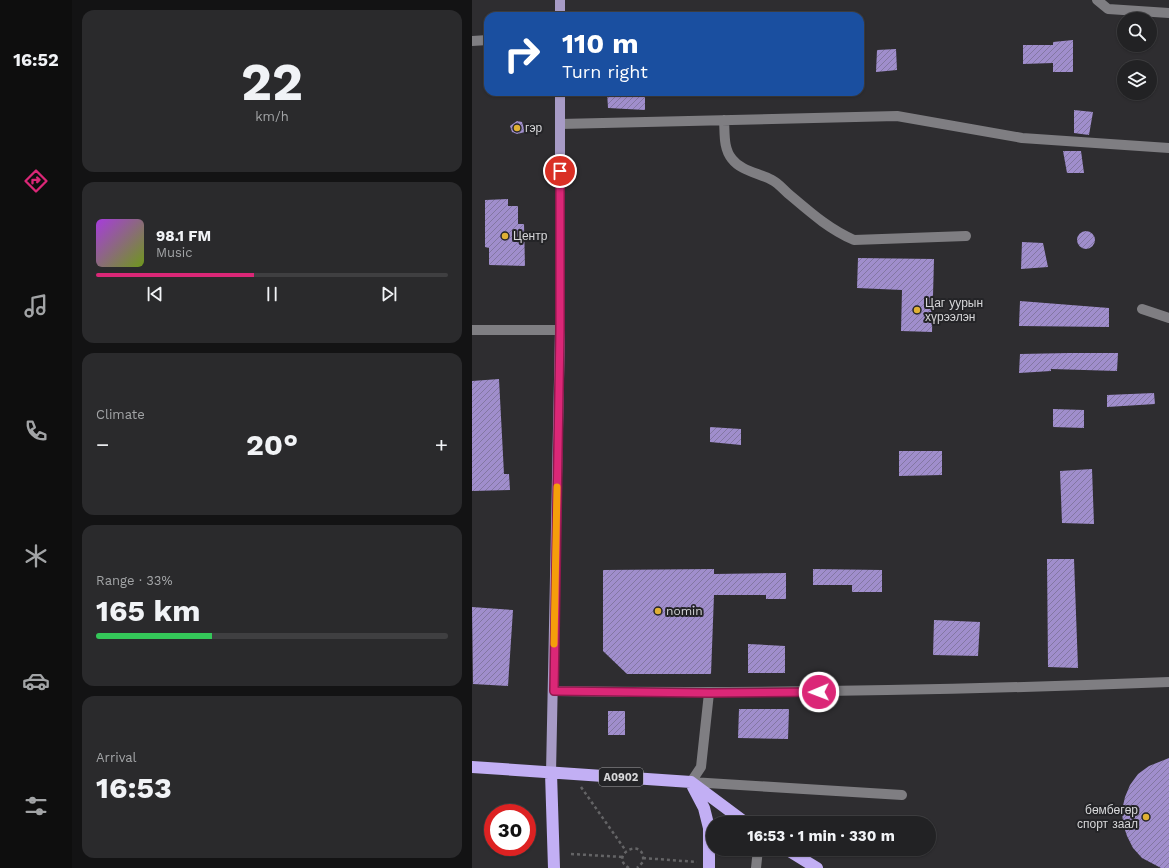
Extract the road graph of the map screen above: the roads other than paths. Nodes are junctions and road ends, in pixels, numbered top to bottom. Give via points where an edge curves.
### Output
1 (560, 0) edge
2 (1098, 0) edge
3 (560, 12) edge
4 (1169, 13) edge
5 (484, 40) edge
6 (472, 41) edge
7 (560, 96) edge
8 (724, 120) junction
9 (560, 124) junction
10 (1169, 148) edge
11 (966, 236) dead end
12 (1142, 309) dead end
13 (1169, 318) edge
14 (472, 330) edge
15 (560, 330) junction
16 (1169, 682) edge
17 (554, 691) junction
18 (709, 693) junction
19 (472, 767) edge
20 (551, 773) junction
21 (691, 782) junction
22 (902, 794) dead end
23 (737, 816) edge
24 (555, 854) junction
25 (757, 856) edge
26 (797, 856) edge
27 (710, 866) edge
28 (554, 868) edge
29 (560, 868) edge
30 (756, 868) edge
31 (817, 868) edge

1 - 3 main road
2 - 4 street via 1108,9
5 - 6 street
7 - 9 main road
8 - 9 street
8 - 10 street via 897,116 1022,138
8 - 11 street via 726,150 733,160 743,168 782,186 788,194 838,233 854,240
9 - 15 main road
12 - 13 street
14 - 15 street
15 - 17 main road
16 - 18 street via 976,689
17 - 18 street
17 - 20 main road
18 - 21 street via 701,767
19 - 20 highway, A0902
20 - 21 highway, A0902
20 - 24 highway
21 - 22 street
21 - 23 highway
21 - 27 highway via 704,808 709,828
24 - 28 highway
24 - 29 highway
25 - 30 street
26 - 31 highway

